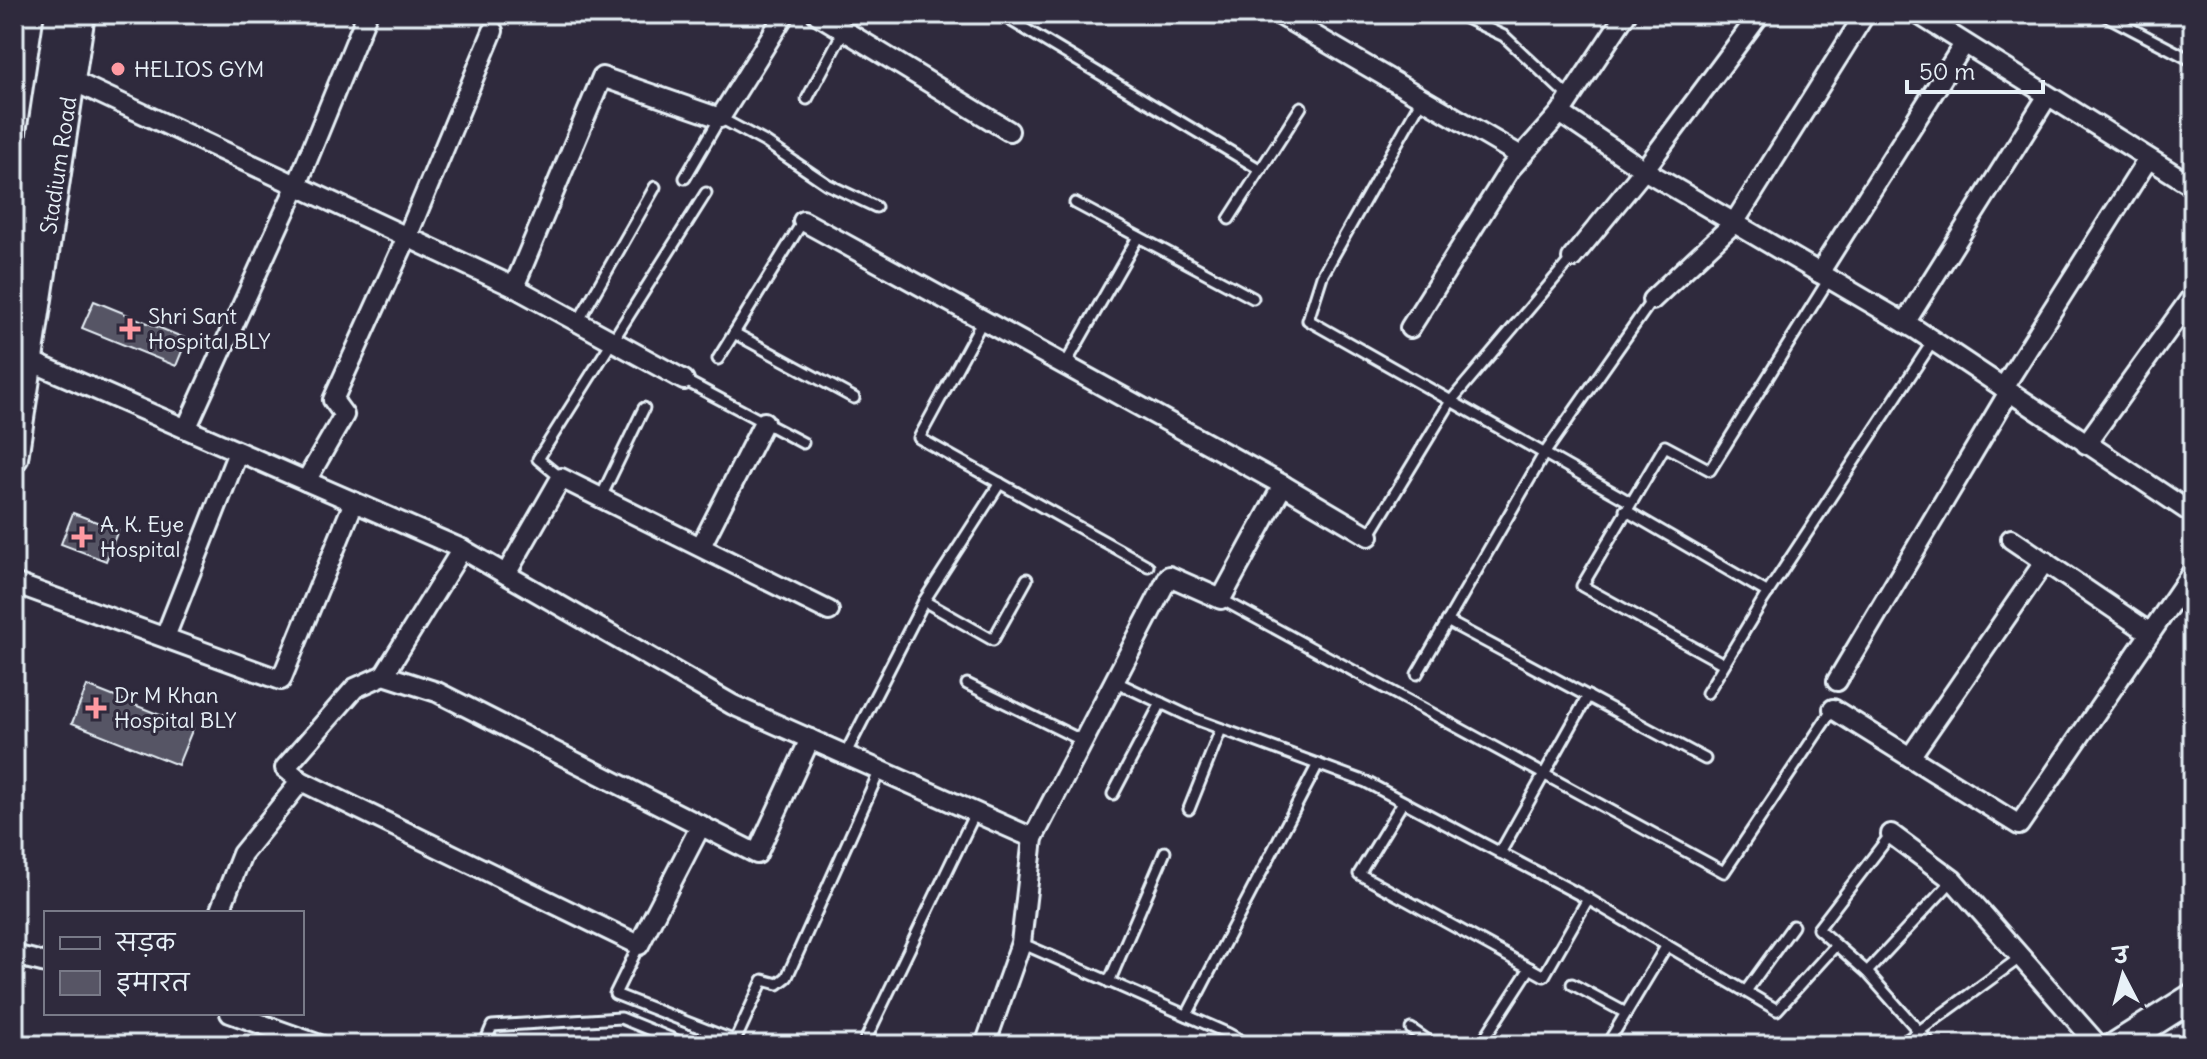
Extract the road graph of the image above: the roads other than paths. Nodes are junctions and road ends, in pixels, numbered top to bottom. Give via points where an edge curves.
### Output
1 (59, 14) edge
2 (81, 14) edge
3 (367, 14) edge
4 (785, 14) edge
5 (817, 14) edge
6 (1007, 14) edge
7 (1278, 14) edge
8 (1457, 14) edge
9 (1626, 14) edge
10 (1760, 14) edge
11 (1865, 14) edge
12 (1918, 14) edge
13 (2103, 14) edge
14 (844, 30) junction
15 (493, 31) dead end
16 (1964, 44) junction
17 (2193, 61) edge
18 (71, 80) junction
19 (1423, 97) junction
20 (2047, 97) junction
21 (807, 99) dead end
22 (1565, 105) junction
23 (1301, 107) dead end
24 (720, 118) junction
25 (1009, 131) dead end
26 (1521, 156) junction
27 (2148, 159) junction
28 (1261, 170) junction
29 (1644, 170) junction
30 (685, 178) dead end
31 (297, 185) junction
32 (2193, 186) edge
33 (655, 187) dead end
34 (706, 193) dead end
35 (1075, 203) dead end
36 (876, 207) dead end
37 (1229, 219) dead end
38 (803, 221) joint
39 (1734, 223) junction
40 (407, 237) junction
41 (1138, 237) junction
42 (1572, 258) joint
43 (1824, 276) junction
44 (514, 287) junction
45 (2193, 295) edge
46 (1253, 298) dead end
47 (1652, 300) joint
48 (14, 315) edge
49 (983, 320) junction
50 (578, 322) junction
51 (1905, 323) junction
52 (1410, 328) dead end
53 (734, 333) junction
54 (612, 340) junction
55 (1933, 341) junction
56 (22, 344) edge
57 (718, 359) dead end
58 (1065, 365) junction
59 (684, 380) joint
60 (2006, 390) junction
61 (854, 398) dead end
62 (1451, 401) junction
63 (644, 408) dead end
64 (764, 422) junction
65 (186, 429) junction
66 (803, 443) dead end
67 (2086, 444) junction
68 (238, 452) junction
69 (1544, 454) junction
70 (14, 458) edge
71 (561, 478) junction
72 (306, 481) junction
73 (1000, 483) junction
74 (1283, 485) junction
75 (601, 497) junction
76 (354, 502) junction
77 (1627, 506) junction
78 (2191, 508) edge
79 (1369, 536) joint
80 (2011, 539) dead end
81 (701, 546) junction
82 (462, 549) junction
83 (2045, 561) junction
84 (1148, 566) dead end
85 (2193, 571) edge
86 (506, 574) junction
87 (1027, 579) dead end
88 (14, 583) edge
89 (1768, 593) junction
90 (1221, 599) junction
91 (924, 601) junction
92 (829, 611) dead end
93 (1447, 621) junction
94 (2150, 633) junction
95 (165, 637) junction
96 (1724, 664) junction
97 (1417, 674) dead end
98 (384, 675) junction
99 (1114, 681) junction
100 (1837, 681) dead end
101 (967, 684) dead end
102 (1707, 693) dead end
103 (1588, 696) junction
104 (1161, 703) junction
105 (1833, 709) joint
106 (1221, 729) junction
107 (810, 739) junction
108 (1083, 741) junction
109 (845, 755) junction
110 (1910, 757) junction
111 (1705, 759) dead end
112 (1318, 764) junction
113 (880, 770) junction
114 (1544, 774) junction
115 (301, 781) junction
116 (1113, 794) dead end
117 (1403, 802) junction
118 (1189, 809) dead end
119 (975, 813) junction
120 (701, 825) junction
121 (1891, 834) joint
122 (1033, 838) junction
123 (1165, 852) dead end
124 (1500, 853) junction
125 (1953, 880) junction
126 (1588, 899) junction
127 (220, 911) edge
128 (1793, 926) dead end
129 (1021, 943) junction
130 (639, 945) junction
131 (1667, 945) junction
132 (1836, 945) junction
133 (14, 955) edge
134 (2021, 957) junction
135 (44, 962) edge
136 (1530, 968) junction
137 (1867, 972) junction
138 (1109, 982) junction
139 (1572, 984) dead end
140 (1746, 991) junction
141 (2193, 997) edge
142 (1626, 1013) junction
143 (236, 1015) edge
144 (1187, 1015) junction
145 (1411, 1029) dead end
146 (1920, 1032) junction
147 (320, 1045) edge
148 (484, 1045) edge
149 (687, 1045) edge
150 (863, 1045) edge
151 (985, 1045) edge
152 (1249, 1045) edge
153 (1434, 1045) edge
154 (1480, 1045) edge
155 (1612, 1045) edge
156 (1900, 1045) edge
157 (1931, 1045) edge
158 (2098, 1045) edge
159 (2117, 1045) edge

1 - 48 main road, Stadium Road
2 - 18 main road, Stadium Road
3 - 31 street
4 - 24 street
5 - 14 street
6 - 28 lane
7 - 19 street
8 - 22 lane via 1504,36
9 - 22 street
10 - 29 street
11 - 39 street
12 - 16 street
13 - 17 lane
14 - 21 lane
14 - 25 street
15 - 40 street
16 - 20 street
16 - 43 street
18 - 31 street
18 - 56 main road, Stadium Road
19 - 26 street
19 - 62 lane via 1322,276 1308,320
20 - 27 street
20 - 51 street
22 - 26 street
22 - 29 street
23 - 28 lane
24 - 30 lane
24 - 36 lane via 827,184
24 - 44 street via 602,77
26 - 52 street
27 - 32 street
27 - 60 street
28 - 37 lane
29 - 39 street
29 - 42 street
31 - 40 street
31 - 65 street
33 - 50 lane
34 - 54 lane
35 - 41 lane
38 - 49 street
38 - 53 lane
39 - 43 street
39 - 47 street
40 - 44 street
40 - 72 street via 333,400 344,415
41 - 46 lane
41 - 58 lane
42 - 62 lane
43 - 51 street
43 - 77 lane via 1710,470 1665,446
44 - 50 street
45 - 67 street
47 - 69 lane
49 - 58 street
49 - 73 lane via 919,438
50 - 54 street
51 - 55 street
53 - 57 lane
53 - 61 lane
54 - 59 street
54 - 71 lane via 538,459
55 - 60 street
55 - 89 lane
56 - 65 street
56 - 70 main road, Stadium Road
58 - 74 street
59 - 64 lane
60 - 67 street
60 - 100 street
62 - 69 lane
62 - 79 lane
63 - 75 lane
64 - 66 lane
64 - 81 street
65 - 68 street
67 - 78 street
68 - 72 street
68 - 95 street
69 - 77 lane
69 - 93 lane
71 - 75 street
71 - 86 street
72 - 76 street
73 - 84 lane
73 - 91 lane
74 - 79 street
74 - 90 street
75 - 81 street
76 - 82 street
76 - 95 street via 281,680
77 - 89 lane
77 - 96 lane via 1582,586
80 - 83 street
81 - 92 street
82 - 86 street
82 - 98 street
83 - 94 street
83 - 110 street
85 - 94 street
86 - 107 street via 733,705
87 - 91 lane via 993,640
88 - 95 street
89 - 96 lane
90 - 99 street via 1169,576
90 - 114 lane
91 - 109 lane
93 - 97 lane
93 - 103 lane
94 - 110 street via 2019,825
96 - 102 lane
98 - 115 street via 355,688 285,768
98 - 120 street via 437,692
99 - 104 lane
99 - 108 street
101 - 108 lane
103 - 111 lane
103 - 114 lane
104 - 106 lane
104 - 116 lane
105 - 110 street
105 - 114 lane via 1724,872
106 - 112 lane
106 - 118 lane
107 - 109 street
107 - 120 street via 757,854
108 - 122 street
109 - 113 street
112 - 117 lane
112 - 144 lane
113 - 119 street
113 - 130 lane via 787,977 778,984 763,980 735,1041 615,994
114 - 124 lane
115 - 127 street via 242,854
115 - 130 street
117 - 124 lane
117 - 136 lane via 1359,874
119 - 122 street
119 - 150 lane
120 - 130 street
121 - 125 street
121 - 132 lane via 1818,929
122 - 129 street
123 - 138 lane
124 - 126 lane
125 - 134 street
125 - 137 lane
126 - 131 lane
126 - 136 lane via 1544,976
128 - 140 lane
129 - 138 lane
129 - 151 street
131 - 140 lane
131 - 142 lane
132 - 137 lane
132 - 140 lane via 1777,1010
133 - 135 street
134 - 146 lane
134 - 158 street
136 - 154 lane
137 - 146 lane
138 - 144 lane
139 - 142 lane
141 - 159 main road
142 - 155 lane via 1608,1043
143 - 147 street
144 - 152 lane
145 - 153 lane
146 - 156 lane
146 - 157 lane
148 - 149 lane via 492,1026 621,1018

